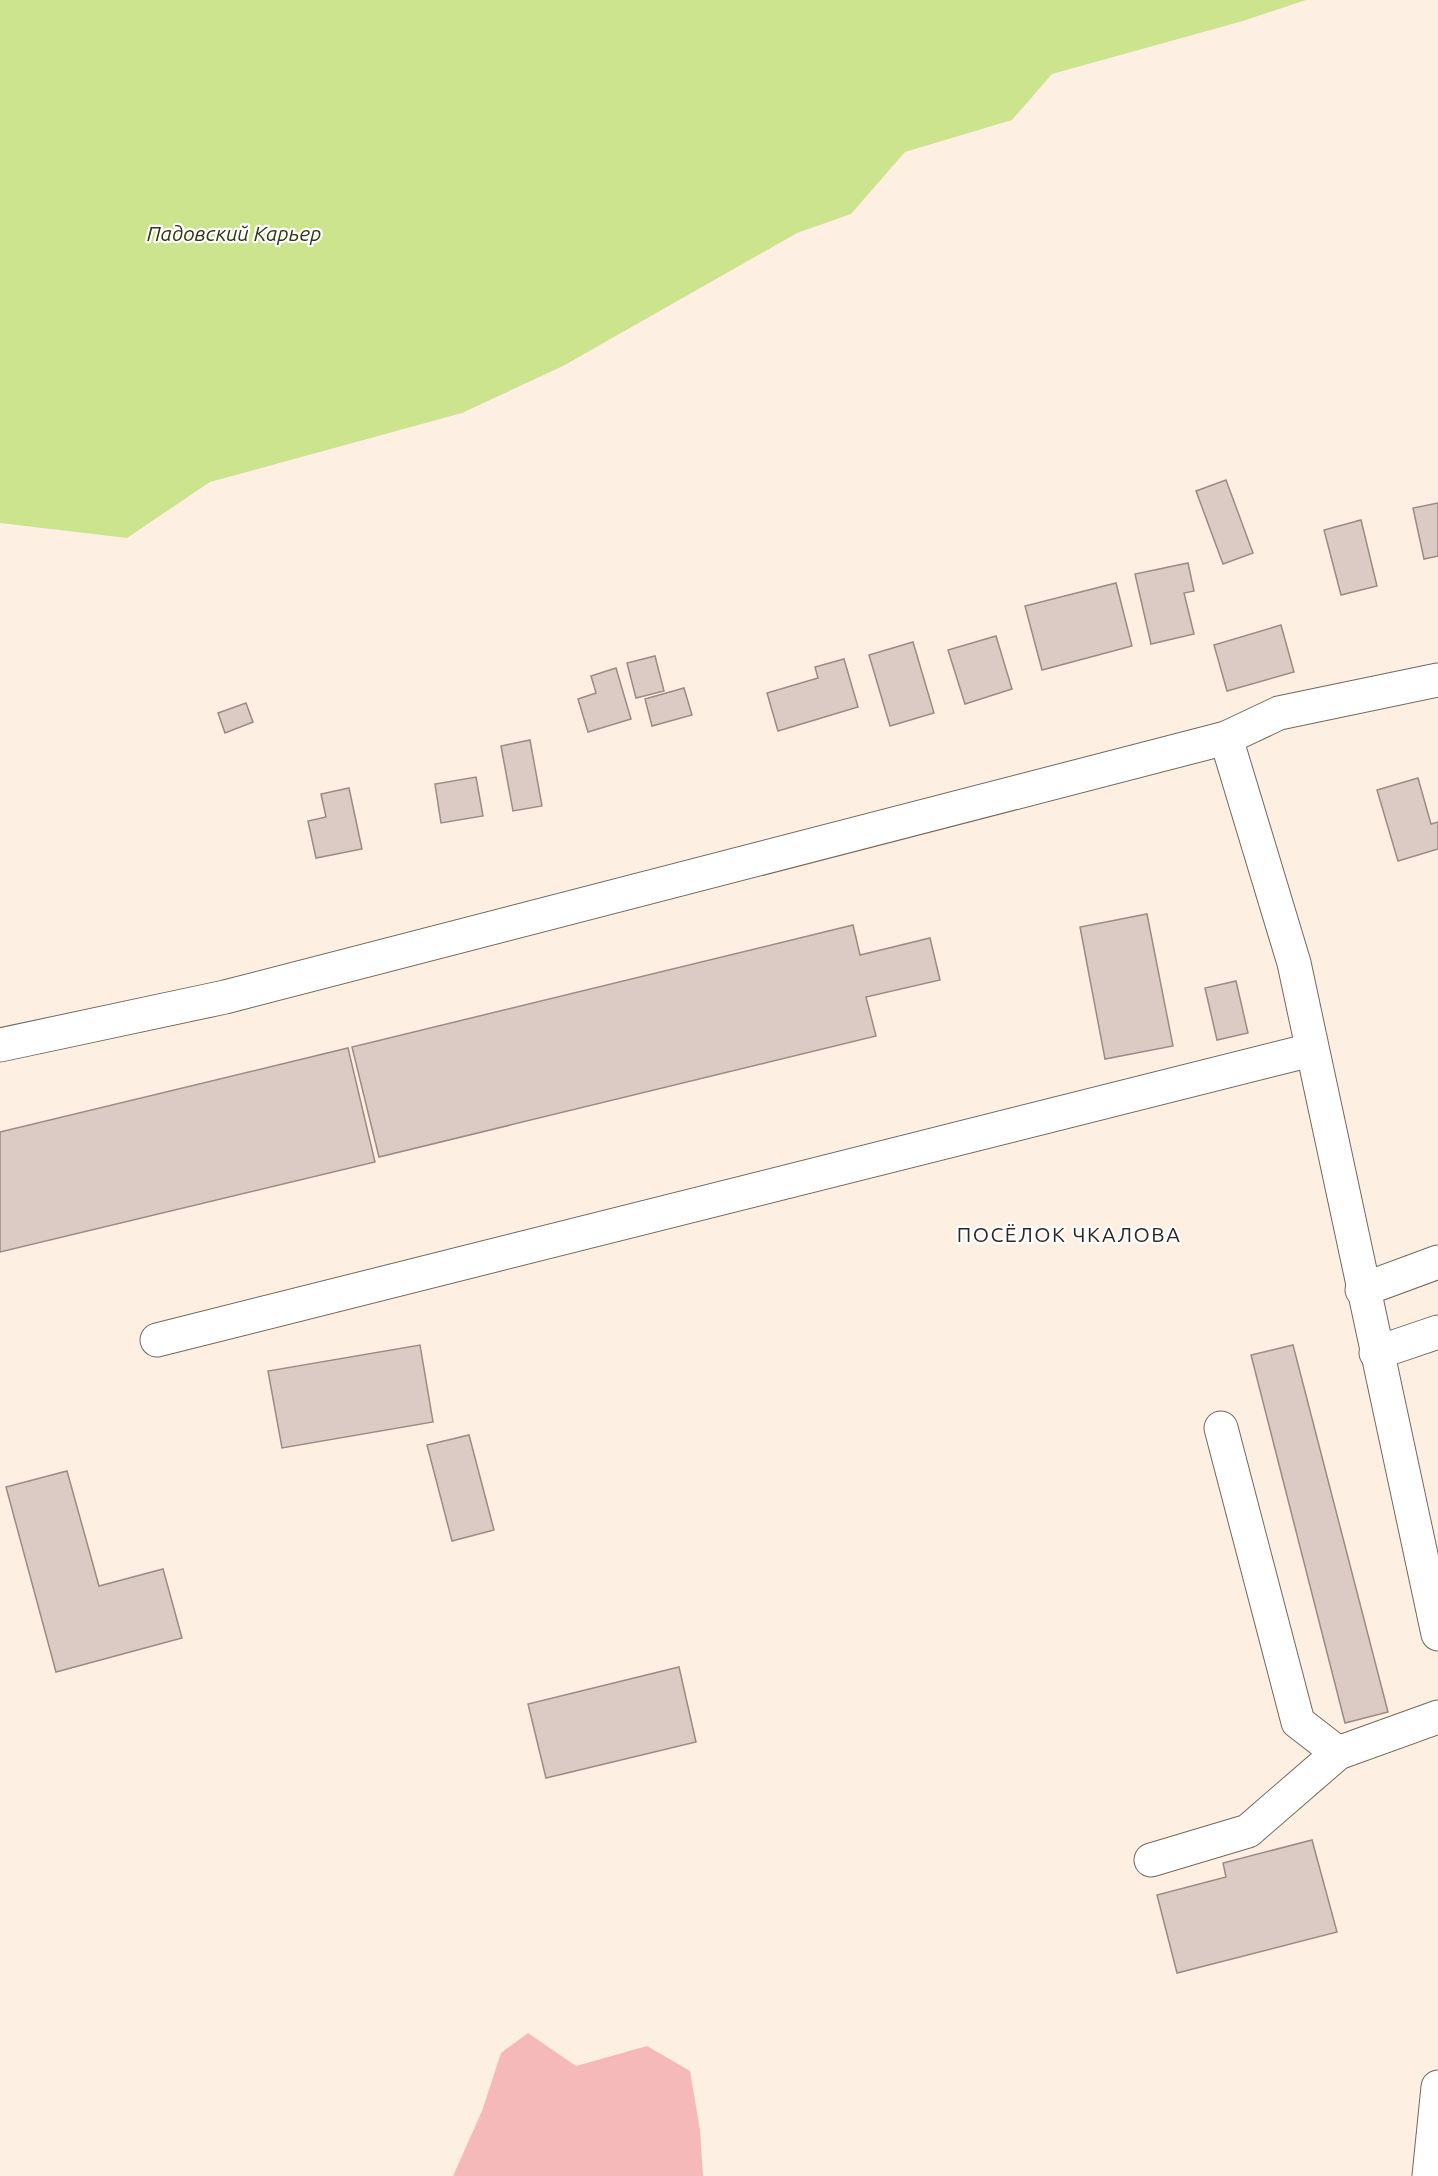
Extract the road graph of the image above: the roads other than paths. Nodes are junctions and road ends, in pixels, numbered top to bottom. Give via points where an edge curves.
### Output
1 (1438, 680) edge
2 (1226, 738) junction
3 (0, 1045) edge
4 (1311, 1050) junction
5 (1438, 1262) edge
6 (1362, 1290) junction
7 (1438, 1332) edge
8 (157, 1340) dead end
9 (1376, 1353) junction
10 (1221, 1428) dead end
11 (1438, 1634) edge
12 (1438, 1717) edge
13 (1338, 1754) junction
14 (1151, 1860) dead end
15 (1438, 2087) edge
16 (1429, 2176) edge

1 - 2 street via 1279,713
2 - 3 street via 236,994
2 - 4 street via 1294,963
4 - 6 street
4 - 8 street
5 - 6 street
6 - 9 street
7 - 9 street
9 - 11 street
10 - 13 street via 1298,1722
12 - 13 street
13 - 14 street via 1248,1832
15 - 16 street

